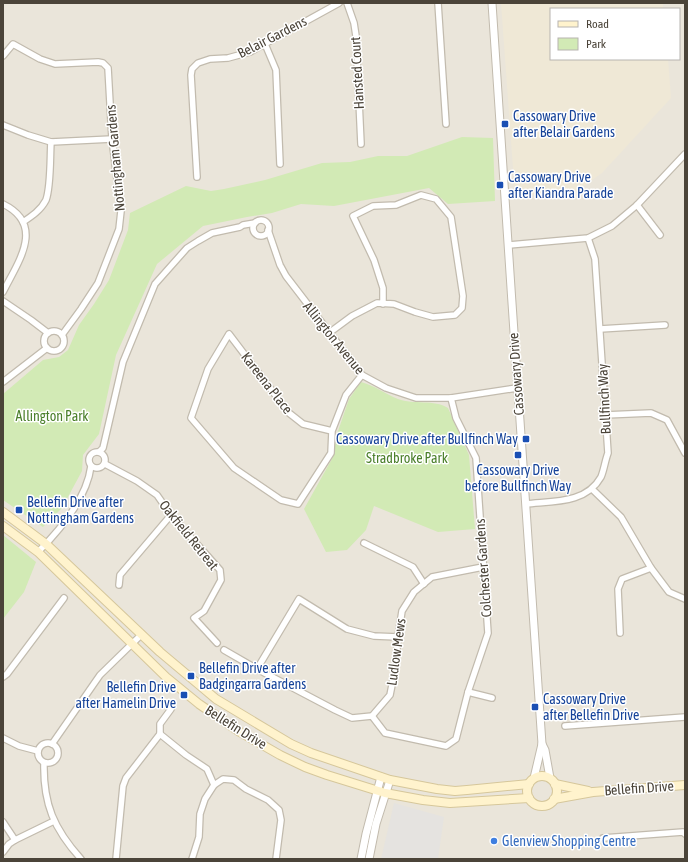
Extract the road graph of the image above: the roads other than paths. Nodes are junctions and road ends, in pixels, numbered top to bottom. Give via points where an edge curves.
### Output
1 (339, 3) edge
2 (347, 3) edge
3 (438, 3) edge
4 (492, 3) edge
5 (265, 44) junction
6 (3, 56) edge
7 (446, 124) dead end
8 (3, 125) edge
9 (112, 139) junction
10 (50, 142) junction
11 (361, 144) dead end
12 (685, 154) edge
13 (280, 164) dead end
14 (197, 176) dead end
15 (3, 204) edge
16 (637, 205) junction
17 (23, 222) junction
18 (255, 223) junction
19 (240, 227) junction
20 (268, 230) junction
21 (253, 231) junction
22 (660, 235) dead end
23 (264, 236) junction
24 (588, 238) junction
25 (509, 245) junction
26 (273, 246) junction
27 (3, 292) edge
28 (3, 302) edge
29 (383, 304) junction
30 (665, 324) dead end
31 (600, 329) junction
32 (48, 333) junction
33 (329, 333) junction
34 (62, 335) junction
35 (47, 348) junction
36 (362, 375) junction
37 (3, 382) edge
38 (517, 388) junction
39 (451, 398) junction
40 (605, 415) junction
41 (332, 431) junction
42 (99, 452) junction
43 (685, 453) edge
44 (105, 464) junction
45 (91, 466) junction
46 (592, 489) junction
47 (526, 504) junction
48 (3, 512) edge
49 (171, 515) junction
50 (3, 526) edge
51 (364, 543) dead end
52 (46, 544) junction
53 (38, 552) junction
54 (483, 567) junction
55 (652, 568) junction
56 (424, 584) junction
57 (119, 585) dead end
58 (64, 598) dead end
59 (685, 599) edge
60 (620, 633) dead end
61 (142, 634) junction
62 (398, 637) junction
63 (132, 644) junction
64 (216, 644) dead end
65 (224, 650) dead end
66 (257, 669) junction
67 (3, 677) edge
68 (468, 692) junction
69 (492, 698) dead end
70 (171, 709) dead end
71 (372, 716) junction
72 (685, 717) edge
73 (565, 726) dead end
74 (160, 734) junction
75 (3, 738) edge
76 (52, 744) junction
77 (542, 744) junction
78 (38, 751) junction
79 (44, 763) junction
80 (381, 777) junction
81 (390, 780) junction
82 (531, 781) junction
83 (553, 781) junction
84 (214, 785) junction
85 (685, 785) edge
86 (376, 790) junction
87 (593, 792) junction
88 (385, 793) junction
89 (529, 798) junction
90 (554, 799) junction
91 (54, 821) junction
92 (3, 822) edge
93 (685, 834) edge
94 (603, 838) dead end
95 (15, 840) junction
96 (3, 852) edge
97 (81, 859) edge
98 (116, 859) edge
99 (192, 859) edge
100 (276, 859) edge
101 (361, 859) edge
102 (369, 859) edge

1 - 5 street, Belair Gardens
2 - 11 street, Hansted Court via 356,36
3 - 7 street
4 - 25 street, Cassowary Drive
5 - 13 street via 276,70
5 - 14 street, Belair Gardens via 240,55 203,61 192,69
6 - 9 street, Nottingham Gardens via 13,44 55,64 103,63 108,68
8 - 10 street
9 - 10 street
9 - 34 street, Nottingham Gardens via 121,211 119,229 98,283
10 - 17 street via 46,200 37,212
12 - 16 street
15 - 17 street via 18,213
16 - 22 street
16 - 24 street via 612,226
17 - 27 street via 26,244
18 - 19 street via 243,224
18 - 20 street via 265,222
18 - 21 street
19 - 21 street
19 - 42 street via 212,233 198,241 188,248 155,284 123,362 103,448
20 - 23 street
20 - 26 street, Allington Avenue
21 - 23 street via 259,236
23 - 26 street, Allington Avenue
24 - 25 street
24 - 31 street, Bullfinch Way via 594,259
25 - 38 street, Cassowary Drive
26 - 33 street, Allington Avenue via 286,276
28 - 32 street
29 - 29 street via 394,304 433,316 455,315 462,308 464,296 451,217 436,199 421,195 396,205 373,206 353,216 374,260 383,288
29 - 33 street via 377,303 352,316
30 - 31 street
31 - 40 street, Bullfinch Way
32 - 34 street via 55,331
32 - 35 street via 44,340
33 - 36 street, Allington Avenue
34 - 35 street via 61,347 54,350
35 - 37 street
36 - 39 street, Allington Avenue via 386,388 416,398
36 - 41 street via 346,395
38 - 39 street, Allington Avenue
38 - 47 street, Cassowary Drive
39 - 54 street, Colchester Gardens via 456,418 476,458
40 - 43 street via 651,413 667,420
40 - 46 street, Bullfinch Way via 608,453 601,477
41 - 41 street, Kareena Place via 303,424 289,413 229,334 208,369 191,418 234,468 281,500 298,504 331,453
42 - 44 street via 104,455
42 - 45 street via 93,453 89,458
44 - 45 street via 100,468
44 - 49 street, Oakfield Retreat via 157,495
45 - 52 street via 90,476 75,508
46 - 47 street via 573,499
46 - 55 street via 621,518
47 - 77 street, Cassowary Drive
48 - 52 main road, Bellefin Drive
49 - 57 street via 120,575
49 - 64 street, Oakfield Retreat via 220,570 221,580 204,611 194,618
50 - 53 main road, Bellefin Drive
51 - 56 street via 413,567
52 - 53 street
52 - 61 main road, Bellefin Drive
53 - 63 main road, Bellefin Drive
54 - 56 street, Ludlow Mews via 432,577
54 - 68 street, Colchester Gardens via 488,633
55 - 59 street via 669,592
55 - 60 street via 622,579 618,589
56 - 62 street, Ludlow Mews via 414,592 402,611
58 - 67 street
61 - 63 street
61 - 80 main road, Bellefin Drive via 216,699 243,716 297,747
62 - 66 street via 374,636 347,629 299,598
62 - 71 street, Ludlow Mews via 390,695
63 - 76 street via 100,675
63 - 86 main road, Bellefin Drive via 199,704 240,732 305,767
65 - 66 street
66 - 71 street via 352,718
68 - 69 street
68 - 71 street, Colchester Gardens via 456,739 446,746 385,733
70 - 74 street via 160,724
72 - 73 street
74 - 84 street via 207,769
74 - 98 street via 126,778 123,786
75 - 78 street
76 - 78 street via 45,744
76 - 79 street via 58,752 56,758 51,763
77 - 82 street, Cassowary Drive
77 - 83 street, Cassowary Drive
78 - 79 street via 39,758
79 - 91 street via 45,787
80 - 81 main road, Bellefin Drive
80 - 86 street
81 - 82 main road, Bellefin Drive via 455,791
81 - 88 street
82 - 83 main road via 542,776
82 - 89 main road via 527,788
83 - 87 main road, Bellefin Drive
83 - 90 main road via 557,790
84 - 99 street via 205,799 200,814 199,836
84 - 100 street via 223,779 234,780 268,800 278,810 281,820
85 - 87 main road, Bellefin Drive
86 - 88 main road, Bellefin Drive
86 - 101 street
87 - 90 main road, Bellefin Drive
88 - 89 main road, Bellefin Drive via 450,804
88 - 102 street
89 - 90 main road via 539,805 546,805
91 - 95 street
91 - 97 street
92 - 95 street
93 - 94 street via 672,832
95 - 96 street

